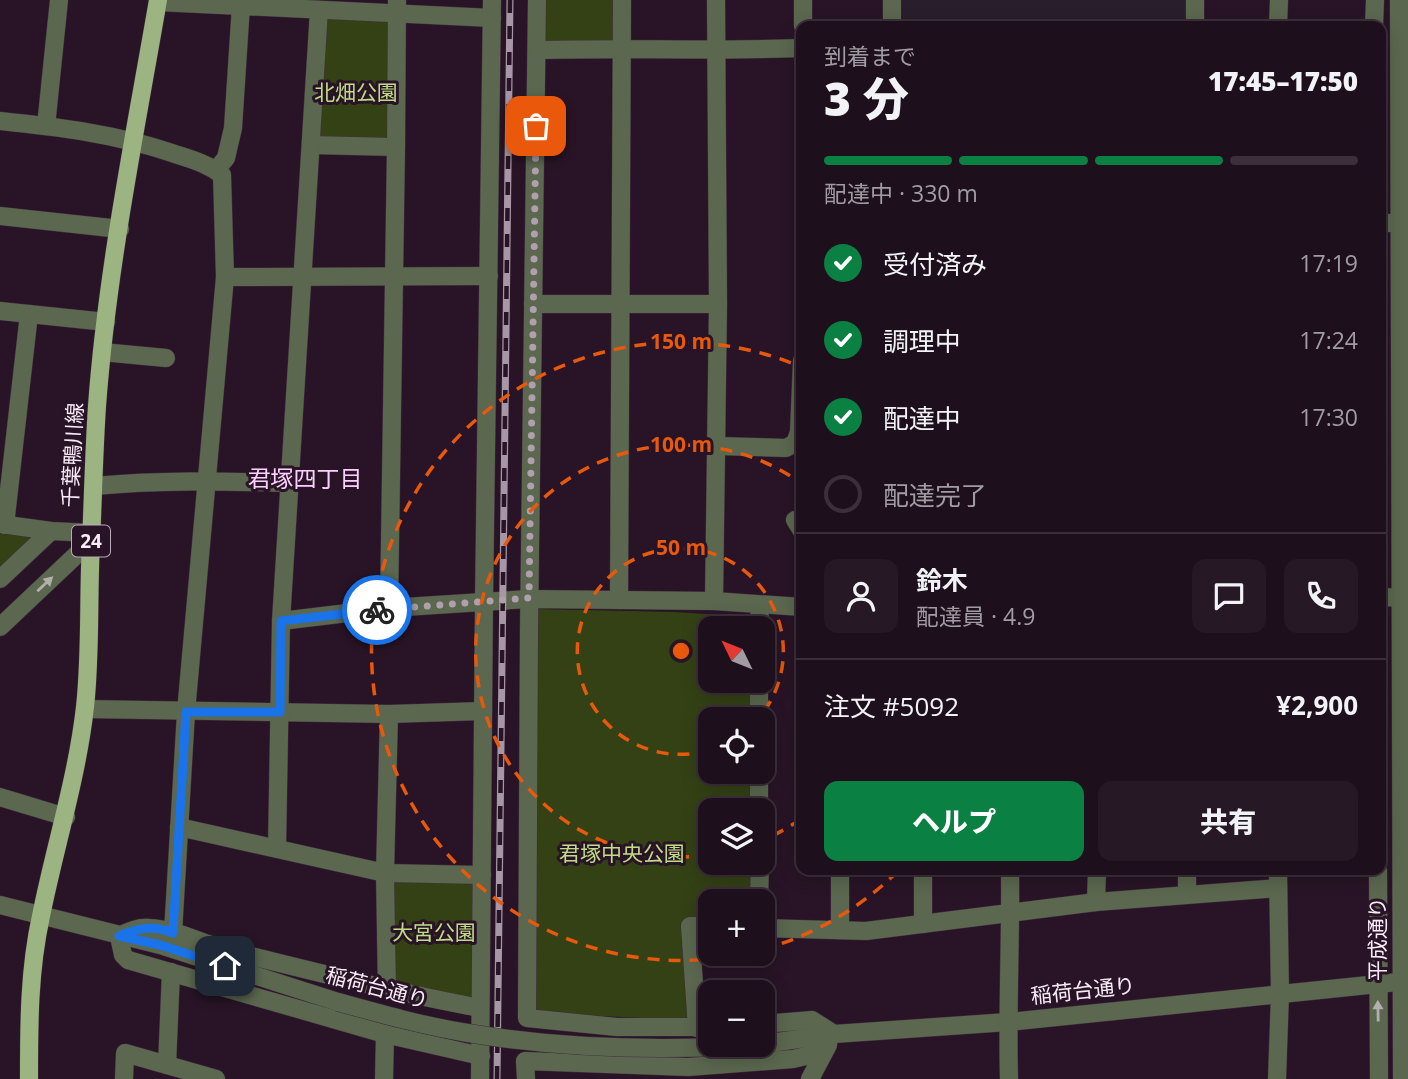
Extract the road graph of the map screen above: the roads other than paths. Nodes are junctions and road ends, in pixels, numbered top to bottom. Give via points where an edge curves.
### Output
1 (59, 0) edge
2 (537, 0) edge
3 (622, 0) edge
4 (716, 0) edge
5 (803, 0) edge
6 (892, 0) edge
7 (1195, 0) edge
8 (1279, 0) edge
9 (1375, 0) edge
10 (1399, 0) edge
11 (158, 1) edge
12 (241, 5) junction
13 (397, 7) edge
14 (492, 9) edge
15 (319, 10) junction
16 (803, 21) edge
17 (892, 21) edge
18 (1195, 21) edge
19 (1278, 21) edge
20 (1374, 21) edge
21 (621, 48) junction
22 (796, 48) edge
23 (537, 50) junction
24 (715, 51) junction
25 (0, 121) edge
26 (46, 126) junction
27 (134, 140) junction
28 (311, 145) junction
29 (397, 147) junction
30 (216, 170) junction
31 (0, 216) edge
32 (1386, 223) edge
33 (1404, 223) edge
34 (120, 229) junction
35 (489, 276) junction
36 (225, 277) junction
37 (302, 277) junction
38 (394, 278) junction
39 (533, 304) junction
40 (718, 304) junction
41 (620, 305) junction
42 (0, 311) edge
43 (29, 314) junction
44 (106, 322) junction
45 (102, 352) junction
46 (166, 358) dead end
47 (796, 440) edge
48 (716, 446) junction
49 (205, 480) junction
50 (288, 483) junction
51 (94, 486) junction
52 (2, 524) edge
53 (51, 531) junction
54 (92, 537) junction
55 (0, 579) edge
56 (1386, 597) edge
57 (529, 598) junction
58 (1404, 598) edge
59 (618, 600) junction
60 (484, 601) junction
61 (714, 601) junction
62 (760, 605) junction
63 (796, 607) edge
64 (388, 608) junction
65 (760, 616) edge
66 (281, 621) junction
67 (0, 627) edge
68 (85, 709) junction
69 (483, 711) junction
70 (186, 712) junction
71 (280, 712) junction
72 (388, 714) junction
73 (0, 797) edge
74 (65, 817) junction
75 (179, 827) junction
76 (277, 848) junction
77 (385, 873) junction
78 (482, 875) junction
79 (840, 875) edge
80 (923, 875) edge
81 (1010, 875) edge
82 (1097, 875) edge
83 (1187, 875) edge
84 (1378, 875) edge
85 (1278, 879) edge
86 (1187, 894) junction
87 (1096, 902) junction
88 (0, 905) edge
89 (1010, 912) junction
90 (40, 916) junction
91 (923, 924) junction
92 (698, 926) edge
93 (775, 928) edge
94 (841, 930) junction
95 (173, 933) junction
96 (119, 936) junction
97 (171, 972) junction
98 (1405, 982) edge
99 (698, 984) edge
100 (1377, 984) junction
101 (387, 991) junction
102 (1280, 993) junction
103 (480, 1008) junction
104 (1008, 1021) junction
105 (775, 1023) edge
106 (698, 1028) edge
107 (385, 1034) junction
108 (834, 1034) junction
109 (775, 1042) edge
110 (698, 1047) edge
111 (481, 1056) junction
112 (167, 1065) junction
113 (29, 1079) edge
114 (124, 1079) edge
115 (213, 1079) edge
116 (384, 1079) edge
117 (480, 1079) edge
118 (526, 1079) edge
119 (810, 1079) edge
120 (1009, 1079) edge
121 (1277, 1079) edge
122 (1379, 1079) edge
123 (1402, 1079) edge

1 - 26 street
2 - 23 street
3 - 21 street
4 - 24 street
5 - 16 street
6 - 17 street
7 - 18 street
8 - 19 street
9 - 20 street
10 - 33 street, 平成通り
11 - 12 street
11 - 27 main road, 千葉鴨川線 / 24
12 - 15 street
12 - 30 street via 233,128 226,158
13 - 14 street
13 - 15 street
13 - 29 street
14 - 35 street
15 - 28 street
21 - 23 street
21 - 24 street
21 - 41 street
22 - 24 street
23 - 39 street
24 - 40 street
25 - 26 street
26 - 27 street
27 - 30 street
27 - 34 main road, 千葉鴨川線 / 24
28 - 29 street
28 - 37 street
29 - 38 street
30 - 36 street via 223,186
31 - 34 street
32 - 33 street
33 - 58 street, 平成通り
34 - 44 main road, 千葉鴨川線 / 24
35 - 38 street
35 - 60 street
36 - 37 street
36 - 49 street
37 - 38 street
37 - 50 street
38 - 64 street
39 - 41 street
39 - 57 street
40 - 41 street
40 - 48 street
41 - 59 street
42 - 43 street
43 - 44 street
43 - 52 street
44 - 45 main road, 千葉鴨川線 / 24
45 - 46 street
45 - 51 main road, 千葉鴨川線 / 24
47 - 48 street via 786,448
48 - 61 street
49 - 50 street
49 - 51 street
49 - 70 street
50 - 66 street
51 - 54 main road, 千葉鴨川線 / 24
52 - 53 street
53 - 54 street
53 - 55 street
67 -> 54 street
54 - 68 main road, 千葉鴨川線 / 24
56 - 58 street
57 - 59 street
57 - 60 street
57 - 106 street via 527,1018 617,1027
58 - 98 street, 平成通り
59 - 61 street
60 - 64 street
60 - 69 street
61 - 62 street
62 - 63 street
62 - 65 street
64 - 66 street
66 - 71 street
68 - 70 street
68 - 74 main road, 千葉鴨川線 / 24
69 - 72 street
69 - 78 street
70 - 71 street
70 - 75 street
71 - 72 street
71 - 76 street
72 - 77 street
73 - 74 street
74 - 90 main road, 千葉鴨川線 / 24
75 - 76 street
75 - 95 street
76 - 77 street
77 - 78 street
77 - 101 street
78 - 103 street
79 - 94 street
80 - 91 street
81 - 89 street
82 - 87 street
83 - 86 street
84 - 100 street, 平成通り
85 - 86 street
85 - 102 street
86 - 87 street
87 - 89 street
88 - 90 street, 稲荷台通り
89 - 91 street
89 - 104 street
90 - 96 street, 稲荷台通り
90 - 113 main road, 千葉鴨川線 / 24 via 29,1006
91 - 94 street
92 - 99 street via 690,926
93 - 94 street
95 - 96 street via 136,928
95 - 101 street
96 - 97 street via 128,960
96 - 110 street, 稲荷台通り, bridge via 338,1002 469,1034 611,1047
97 - 107 street
97 - 112 street
98 - 100 street, 稲荷台通り
98 - 123 street, 平成通り
100 - 102 street, 稲荷台通り
122 -> 100 street, 平成通り
101 - 103 street
102 - 104 street, 稲荷台通り
102 - 121 street
103 - 111 street
104 - 108 street, 稲荷台通り
104 - 120 street
105 - 108 street via 812,1020
107 - 111 street
107 - 116 street
108 - 109 street, 稲荷台通り
108 - 118 street via 810,1055 793,1059 688,1067 526,1061
108 - 119 street
111 - 117 street
112 - 114 street via 125,1053
112 - 115 street

